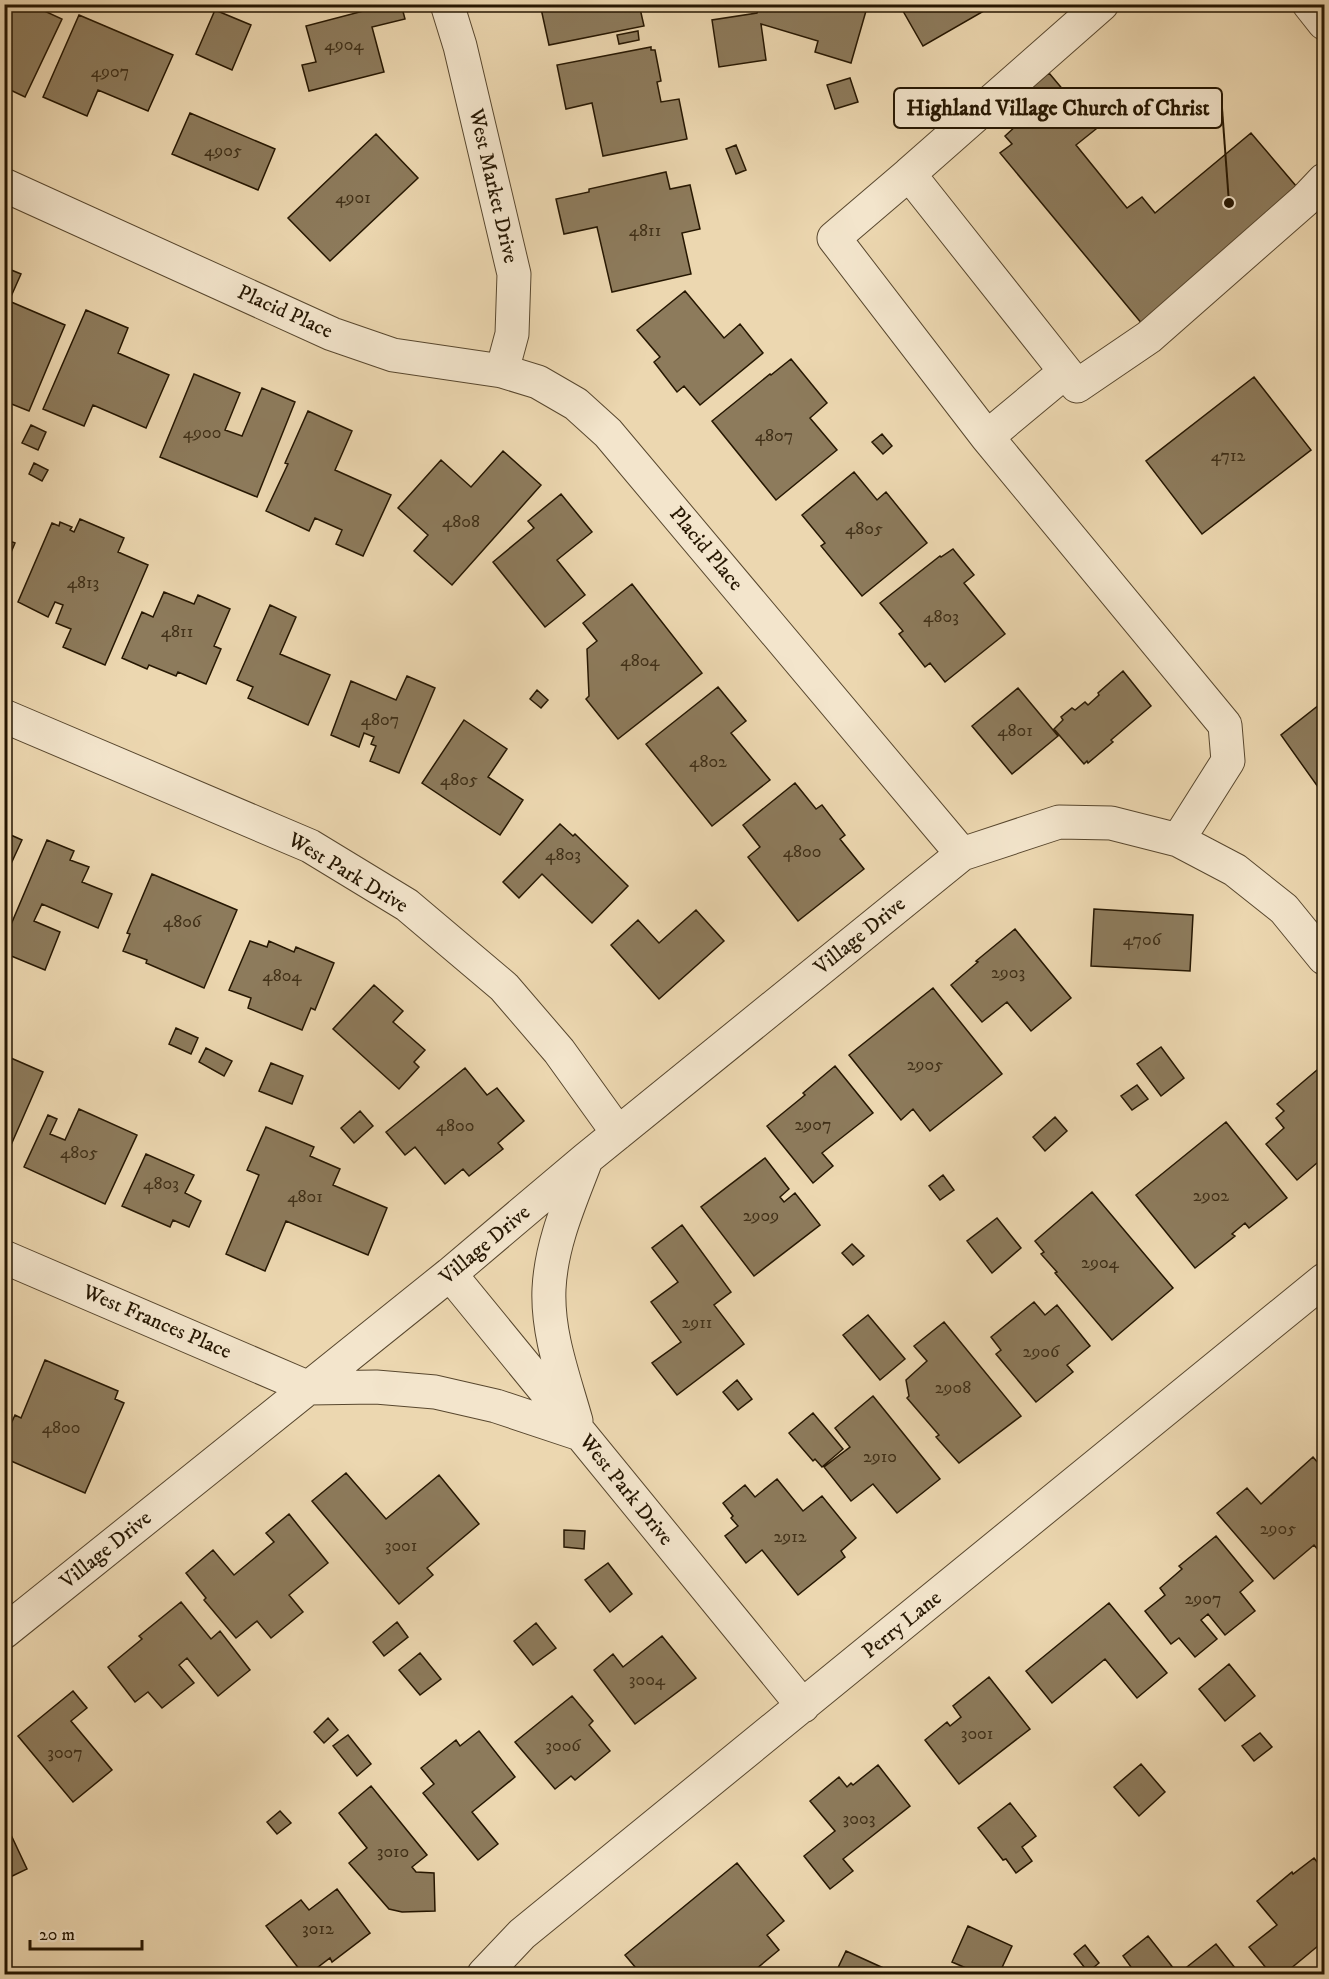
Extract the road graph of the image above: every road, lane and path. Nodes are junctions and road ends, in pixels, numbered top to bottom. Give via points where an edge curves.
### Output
1 (447, 4) edge
2 (1102, 4) edge
3 (1309, 4) edge
4 (1324, 23) edge
5 (909, 174) junction
6 (1324, 180) edge
7 (4, 185) edge
8 (502, 371) junction
9 (1065, 372) junction
10 (987, 436) junction
11 (4, 716) edge
12 (1178, 840) junction
13 (962, 854) junction
14 (1324, 958) edge
15 (618, 1133) junction
16 (586, 1159) junction
17 (4, 1257) edge
18 (450, 1274) junction
19 (1324, 1280) edge
20 (309, 1388) junction
21 (580, 1434) junction
22 (4, 1632) edge
23 (802, 1707) junction
24 (484, 1974) edge

1 - 8 street, West Market Drive via 514,274 512,334
2 - 5 street
3 - 4 street
5 - 9 street
5 - 10 street via 834,238
6 - 9 street via 1149,337 1077,386
7 - 8 street, Placid Place via 332,334 393,355
8 - 13 street, Placid Place via 538,382 576,404 608,433
9 - 10 street
10 - 12 street via 1226,725 1228,761
11 - 15 street, West Park Drive via 310,846 407,905 504,987 559,1051
12 - 13 street via 1111,823 1059,822
12 - 14 street via 1235,870 1284,909
13 - 15 street, Village Drive
15 - 16 street, Village Drive
16 - 18 street, Village Drive
16 - 21 street via 558,1235 549,1290 553,1341
17 - 20 street, West Frances Place
18 - 20 street, Village Drive
18 - 21 street, West Park Drive
19 - 23 street, Perry Lane
20 - 21 street via 376,1387 435,1392
20 - 22 street, Village Drive
21 - 23 street, West Park Drive
23 - 24 street, Perry Lane via 522,1934

